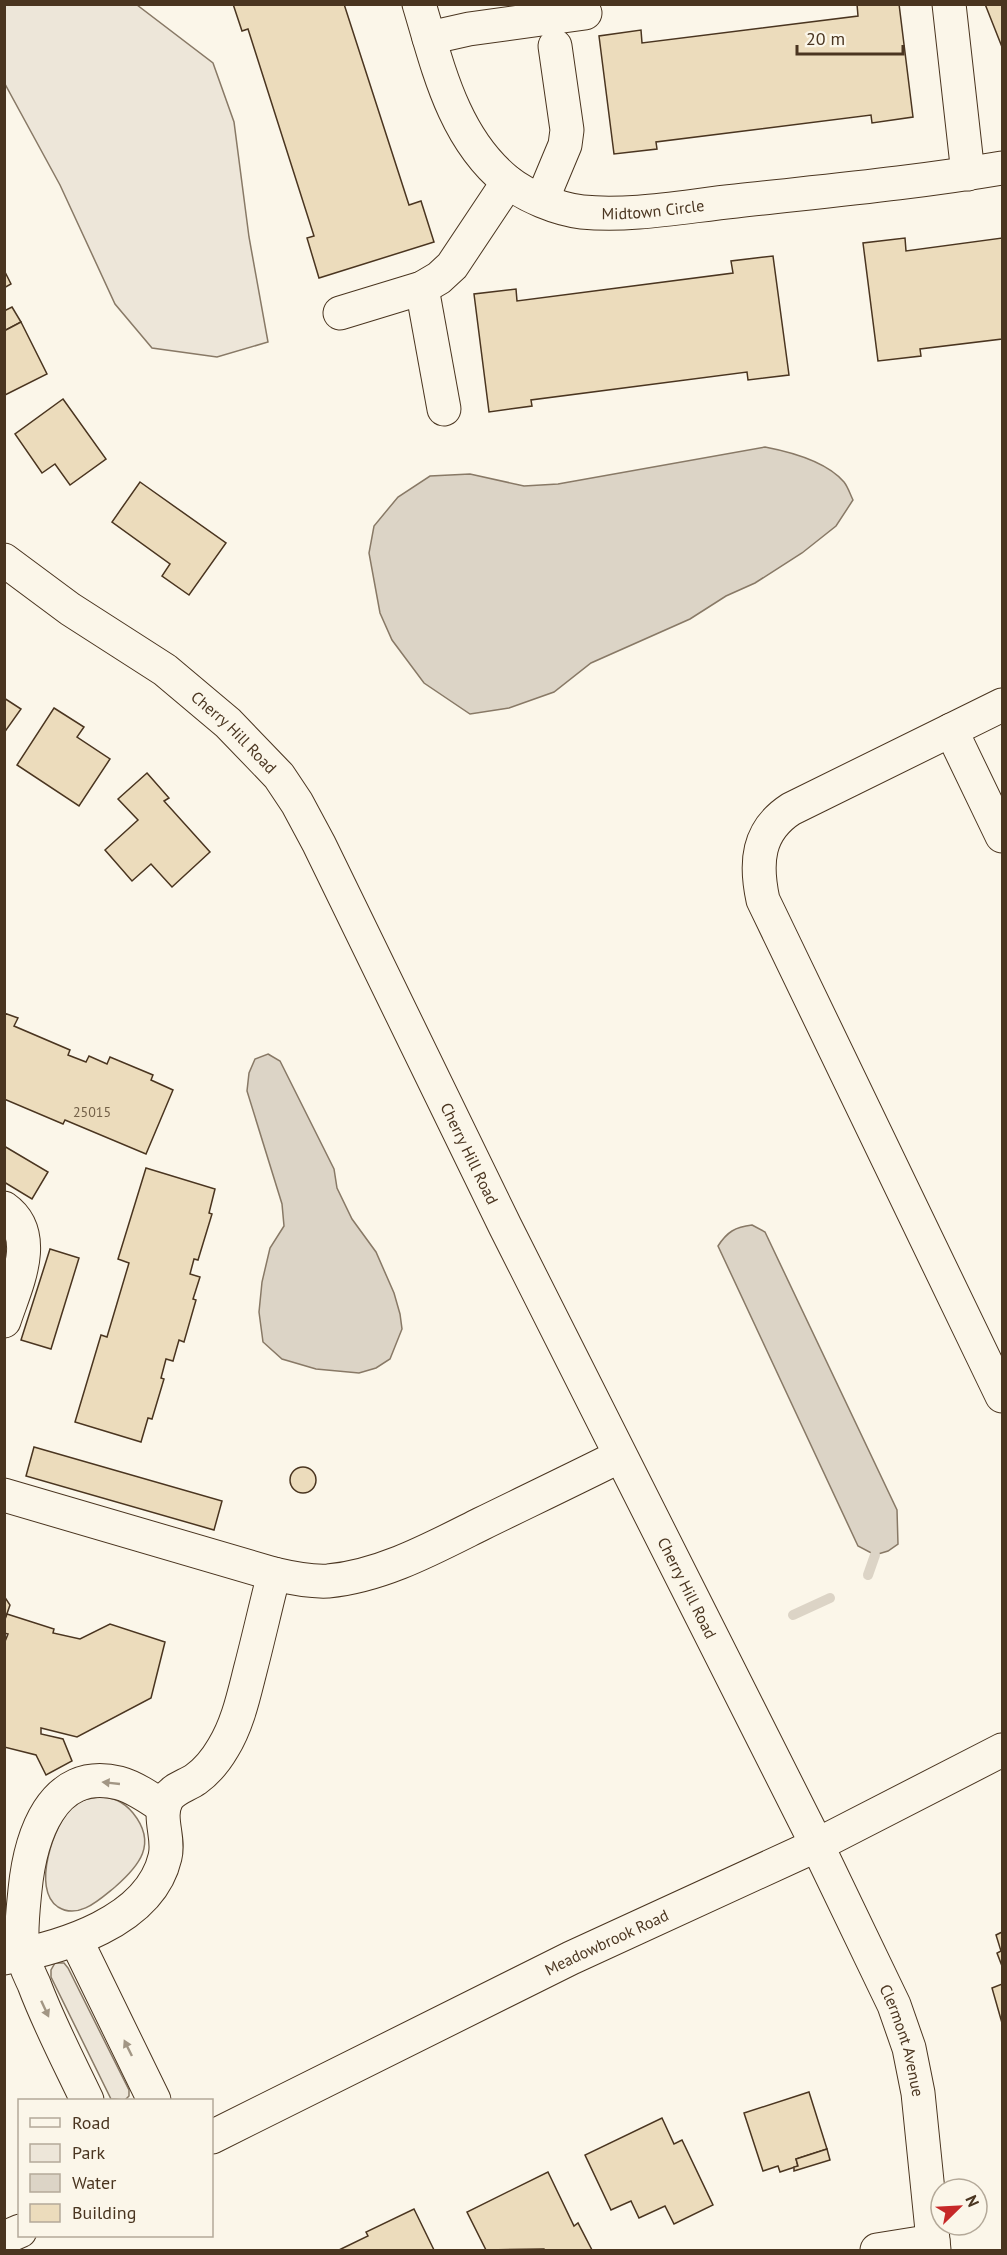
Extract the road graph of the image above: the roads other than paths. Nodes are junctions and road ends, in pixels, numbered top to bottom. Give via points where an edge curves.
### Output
1 (419, 4) edge
2 (949, 4) edge
3 (585, 13) dead end
4 (429, 38) junction
5 (555, 46) dead end
6 (1002, 168) edge
7 (968, 174) junction
8 (508, 182) junction
9 (542, 200) junction
10 (422, 288) junction
11 (340, 313) dead end
12 (444, 409) dead end
13 (4, 560) edge
14 (1002, 705) edge
15 (951, 730) junction
16 (1002, 837) edge
17 (4, 1208) edge
18 (6, 1313) edge
19 (1001, 1390) edge
20 (620, 1456) junction
21 (4, 1495) edge
22 (274, 1574) junction
23 (1002, 1750) edge
24 (163, 1807) junction
25 (817, 1845) junction
26 (76, 1940) junction
27 (14, 1957) edge
28 (87, 2099) edge
29 (154, 2099) edge
30 (213, 2137) edge
31 (18, 2232) edge
32 (4, 2238) edge
33 (933, 2246) edge
34 (877, 2250) edge

1 - 4 street, Midtown Circle
2 - 7 street
3 - 4 street
4 - 8 street, Midtown Circle via 457,118 488,164
5 - 9 street via 567,130 560,162
6 - 7 street, Midtown Circle
7 - 9 street, Midtown Circle via 633,212 580,212
8 - 9 street, Midtown Circle
8 - 10 street via 452,266
10 - 11 street
10 - 12 street
13 - 20 street, Cherry Hill Road via 70,609 165,670 228,723 279,776 319,844
14 - 15 street
15 - 16 street
15 - 19 street via 778,817 763,844 758,878 762,900
17 - 18 street via 20,1226 25,1248
20 - 22 street via 435,1547 379,1570 326,1581
20 - 25 street, Cherry Hill Road
21 - 22 street
22 - 24 street via 230,1735 212,1764 171,1793
23 - 25 street, Meadowbrook Road
24 - 26 street via 166,1855 148,1890 128,1911
24 -> 27 street via 130,1788 109,1782 83,1784 54,1802 37,1832 27,1869
25 - 30 street, Meadowbrook Road via 572,1958
25 - 33 street, Clermont Avenue via 894,2005 909,2048 918,2093
26 - 27 street
29 -> 26 street
27 -> 28 street via 39,1996
31 - 32 street
33 - 34 street

